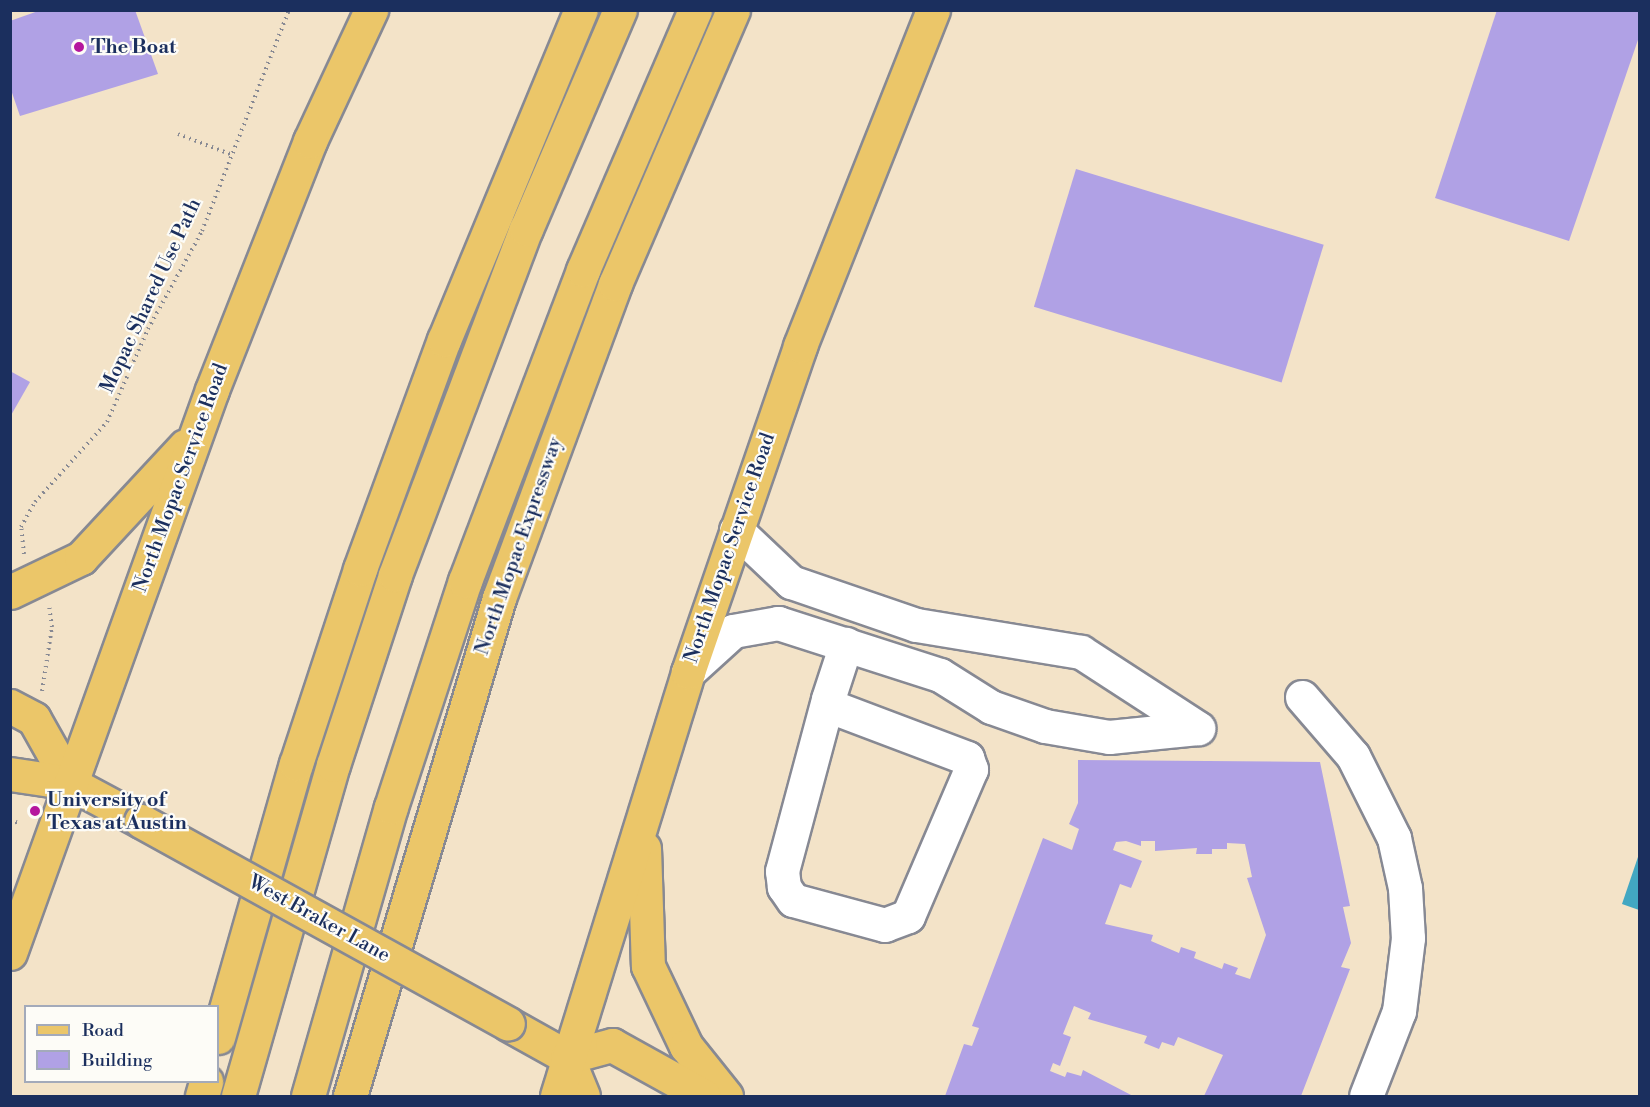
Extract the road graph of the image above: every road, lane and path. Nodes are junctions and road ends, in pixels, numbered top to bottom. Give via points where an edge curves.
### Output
1 (289, 10) edge
2 (371, 10) edge
3 (581, 10) edge
4 (620, 10) edge
5 (695, 10) edge
6 (733, 10) edge
7 (933, 10) edge
8 (178, 134) dead end
9 (230, 154) junction
10 (198, 431) junction
11 (736, 530) junction
12 (28, 563) dead end
13 (10, 592) edge
14 (46, 600) dead end
15 (846, 645) junction
16 (688, 672) junction
17 (1302, 697) dead end
18 (41, 698) dead end
19 (827, 705) junction
20 (10, 706) edge
21 (10, 774) edge
22 (70, 783) junction
23 (644, 810) junction
24 (10, 820) edge
25 (18, 823) dead end
26 (10, 953) edge
27 (219, 1034) edge
28 (567, 1057) junction
29 (237, 1096) edge
30 (308, 1096) edge
31 (350, 1096) edge
32 (556, 1096) edge
33 (583, 1096) edge
34 (705, 1096) edge
35 (726, 1096) edge
36 (1366, 1096) edge

1 - 9 path, Mopac Shared Use Path
2 - 10 main road, North Mopac Service Road via 310,141
3 - 27 main road via 448,329 360,569 296,764
4 - 29 main road via 526,229 395,575 333,765
5 - 30 main road via 579,282 465,581 391,807
6 - 31 main road, North Mopac Expressway via 615,284 498,598
7 - 11 main road, North Mopac Service Road via 800,346
8 - 9 path
9 - 12 path, Mopac Shared Use Path via 202,231 148,329 107,422 35,502 21,527 20,546
10 - 13 main road via 81,558
10 - 22 main road, North Mopac Service Road
11 - 15 lane via 791,582 843,604 972,637 1081,652 1198,728 1109,737 1045,726 997,710 940,675
11 - 16 main road, North Mopac Service Road
14 - 18 path via 52,627
15 - 16 lane via 778,623 754,623 733,631
15 - 19 lane
16 - 23 main road, North Mopac Service Road
17 - 36 lane via 1353,756 1394,838 1405,888 1408,938 1399,1011
19 - 19 lane via 782,872 784,887 793,900 885,925 908,916 971,769 967,758
20 - 22 main road via 34,719
21 - 22 main road, West Braker Lane
22 - 26 main road, North Mopac Service Road
22 - 28 main road, West Braker Lane, bridge
23 - 28 main road, North Mopac Service Road
23 - 35 main road via 648,966 686,1046
24 - 25 path
28 - 32 main road, North Mopac Service Road
28 - 33 main road
28 - 34 main road via 612,1046

